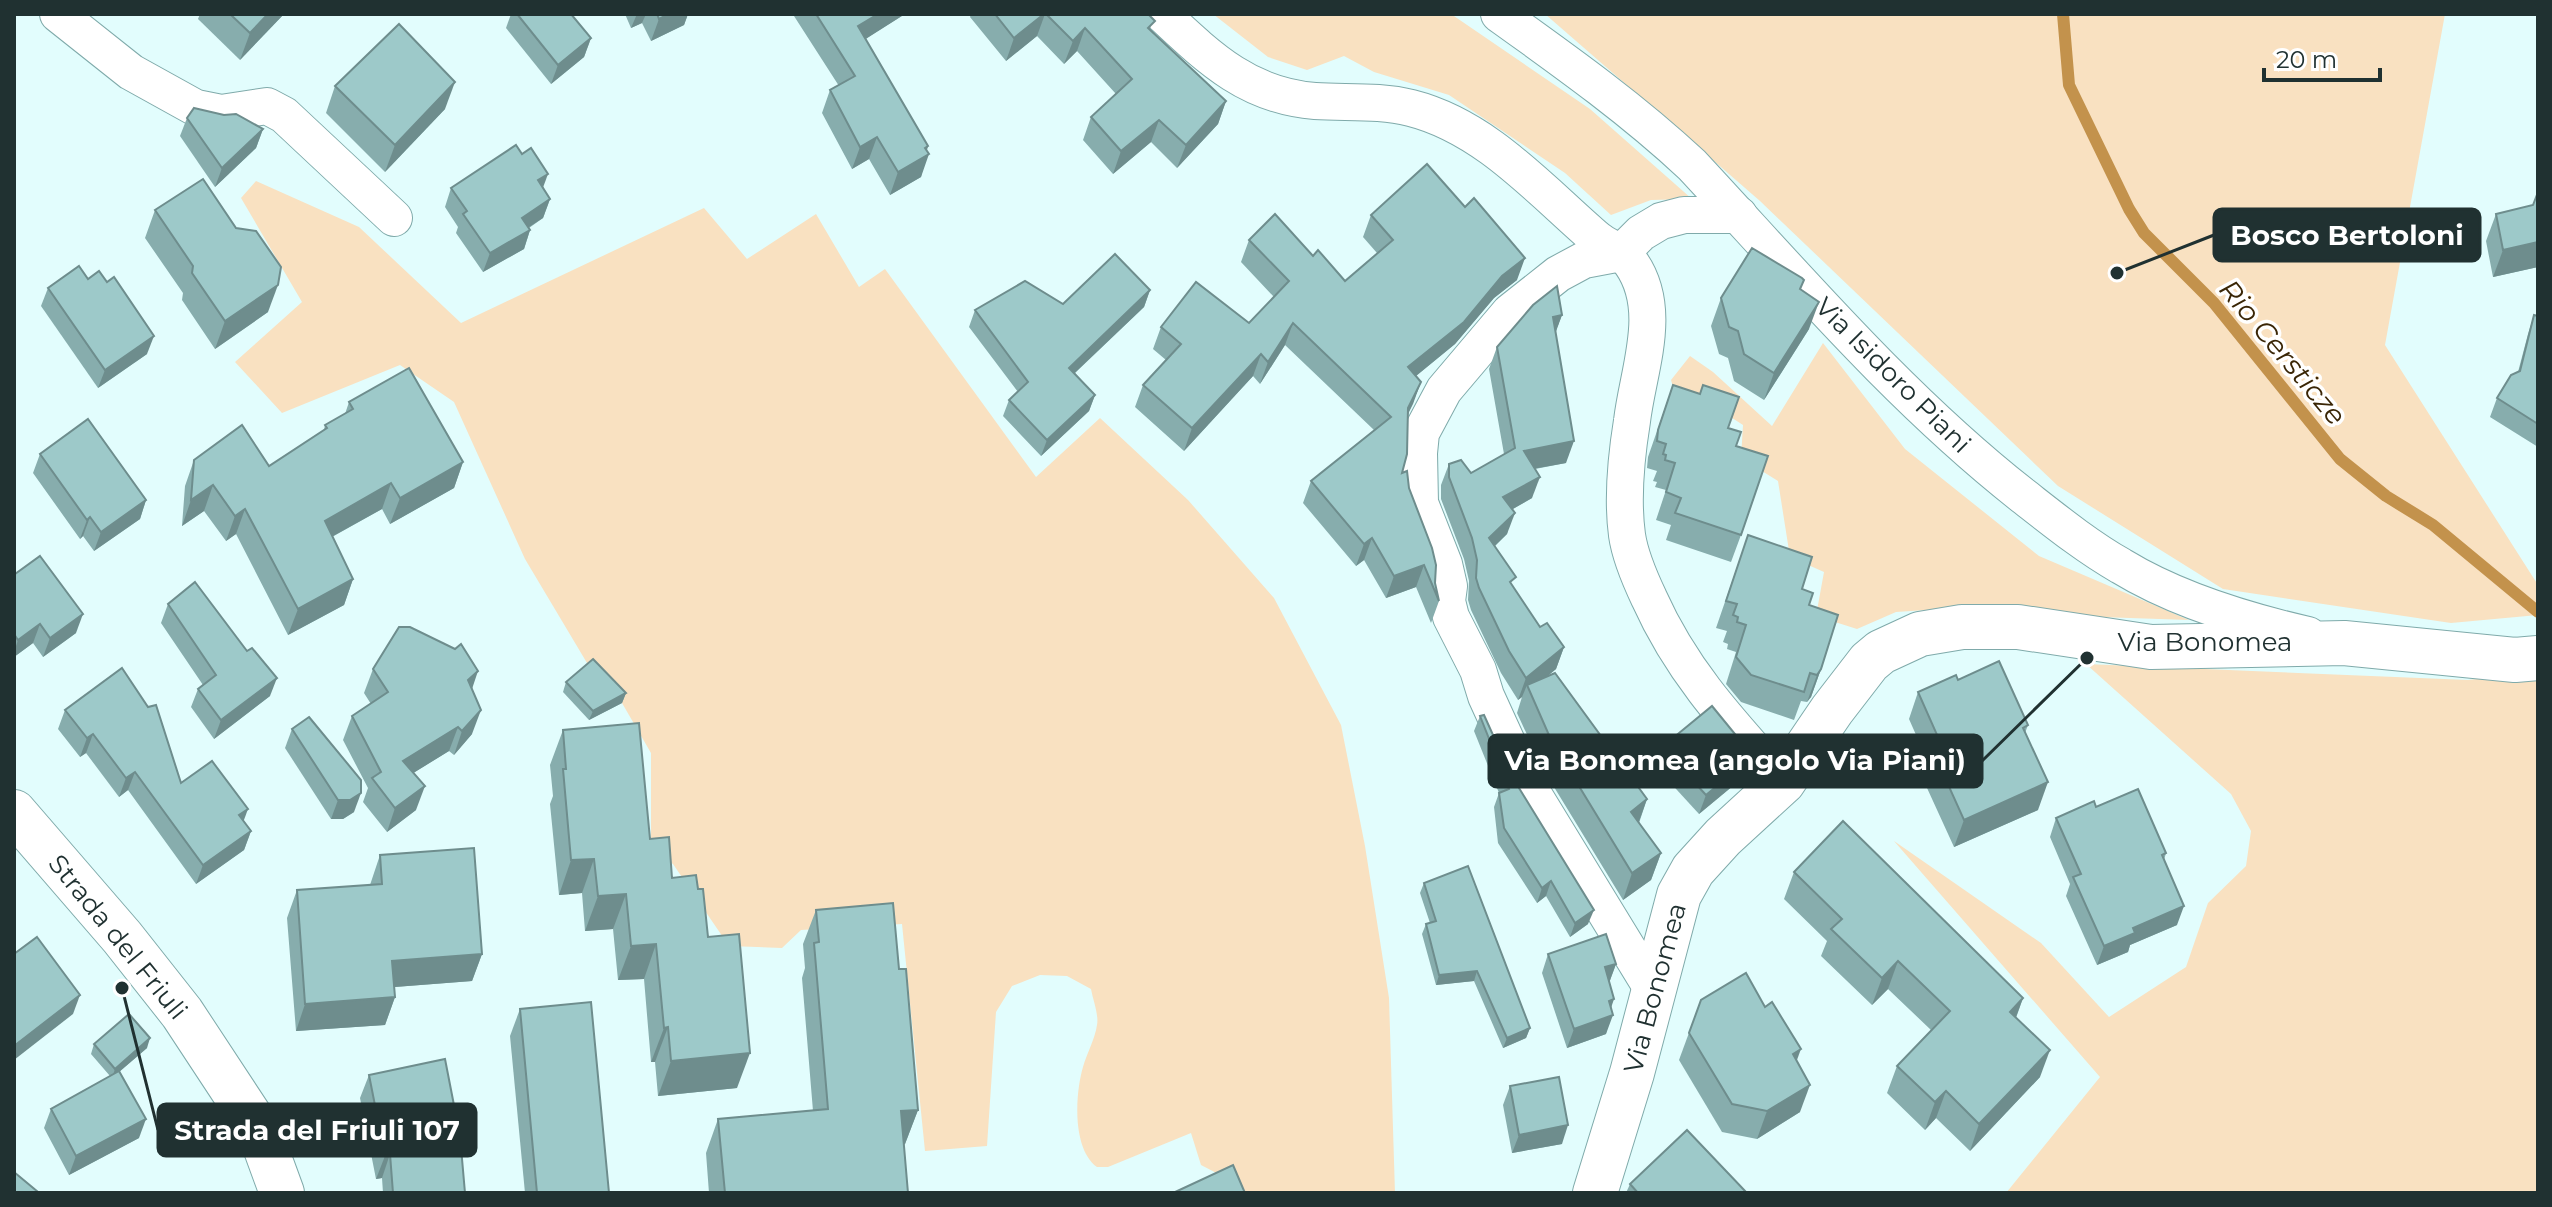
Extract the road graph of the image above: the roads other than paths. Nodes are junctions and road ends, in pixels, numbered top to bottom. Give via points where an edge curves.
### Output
1 (58, 14) edge
2 (1162, 14) edge
3 (1499, 14) edge
4 (1739, 215) junction
5 (394, 218) dead end
6 (1621, 253) junction
7 (2344, 643) junction
8 (2538, 658) edge
9 (1783, 782) junction
10 (14, 812) edge
11 (1653, 990) junction
12 (282, 1193) edge
13 (1595, 1193) edge

1 - 5 street via 131,72 196,108 221,113 267,106 284,115
2 - 6 street via 1197,47 1259,90 1286,98 1409,107 1455,124
3 - 4 street, Via Isidoro Piani via 1633,113
4 - 6 street via 1684,215 1661,221
4 - 7 street, Via Isidoro Piani via 1952,437 2072,534 2158,586 2249,620
6 - 9 street via 1644,287 1648,315 1627,463 1627,539 1680,659
6 - 11 street via 1584,260 1526,298 1444,390 1421,433 1420,503 1444,564 1451,617 1524,779
7 - 8 street, Via Bonomea
7 - 9 street, Via Bonomea via 2151,647 2003,627 1920,634 1869,662
9 - 11 street, Via Bonomea via 1693,870 1679,895
10 - 12 street, Strada del Friuli via 182,1013 259,1130
11 - 13 street, Via Bonomea

